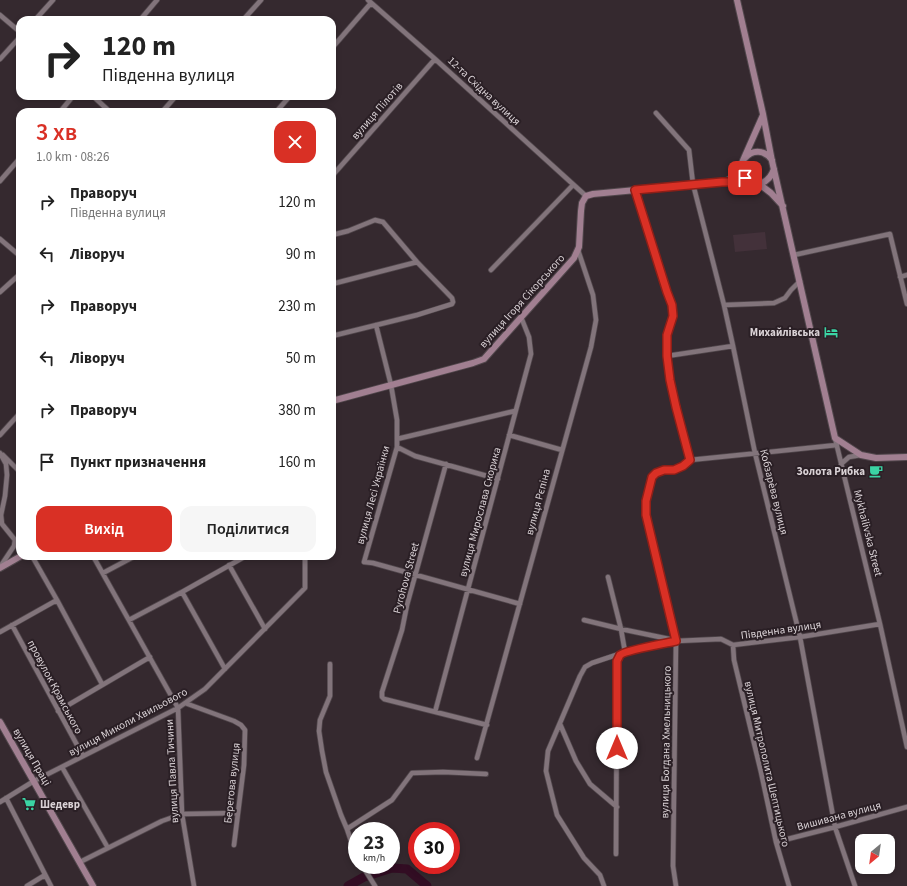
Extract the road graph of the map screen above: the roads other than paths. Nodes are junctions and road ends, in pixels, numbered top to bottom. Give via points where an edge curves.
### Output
1 (52, 0) edge
2 (157, 0) edge
3 (261, 0) edge
4 (737, 0) edge
5 (370, 2) edge
6 (0, 15) edge
7 (38, 16) edge
8 (143, 16) edge
9 (247, 16) edge
10 (16, 29) edge
11 (16, 41) edge
12 (336, 43) edge
13 (435, 58) junction
14 (0, 59) edge
15 (70, 100) edge
16 (96, 100) edge
17 (172, 100) edge
18 (286, 100) edge
19 (63, 108) edge
20 (106, 108) edge
21 (166, 108) edge
22 (280, 108) edge
23 (656, 113) dead end
24 (764, 114) junction
25 (742, 162) junction
26 (16, 163) edge
27 (773, 163) junction
28 (336, 171) edge
29 (0, 181) edge
30 (722, 182) junction
31 (752, 183) junction
32 (693, 184) junction
33 (573, 185) junction
34 (635, 190) junction
35 (586, 196) junction
36 (783, 206) junction
37 (336, 234) edge
38 (0, 239) edge
39 (578, 250) junction
40 (16, 253) edge
41 (794, 255) junction
42 (417, 262) junction
43 (491, 270) dead end
44 (907, 275) edge
45 (900, 277) junction
46 (16, 278) edge
47 (800, 281) junction
48 (336, 283) edge
49 (0, 292) edge
50 (907, 304) edge
51 (724, 305) junction
52 (521, 317) junction
53 (376, 325) junction
54 (336, 335) edge
55 (733, 346) junction
56 (667, 356) junction
57 (391, 385) junction
58 (336, 400) edge
59 (515, 411) junction
60 (16, 417) edge
61 (0, 435) edge
62 (509, 435) junction
63 (835, 438) junction
64 (397, 439) junction
65 (837, 445) junction
66 (397, 446) junction
67 (562, 450) junction
68 (0, 453) edge
69 (755, 453) junction
70 (861, 455) junction
71 (907, 457) edge
72 (690, 460) junction
73 (446, 464) junction
74 (842, 464) junction
75 (16, 468) edge
76 (498, 479) junction
77 (16, 559) edge
78 (34, 560) edge
79 (95, 560) edge
80 (127, 560) edge
81 (238, 560) edge
82 (305, 560) edge
83 (229, 565) junction
84 (0, 567) edge
85 (103, 573) junction
86 (416, 575) junction
87 (608, 576) dead end
88 (468, 590) junction
89 (182, 592) junction
90 (57, 600) junction
91 (520, 604) junction
92 (129, 620) junction
93 (584, 620) dead end
94 (880, 624) junction
95 (12, 625) junction
96 (265, 629) junction
97 (621, 629) junction
98 (0, 632) edge
99 (800, 637) junction
100 (676, 641) junction
101 (733, 646) junction
102 (623, 653) junction
103 (150, 657) junction
104 (330, 664) dead end
105 (225, 669) junction
106 (102, 684) junction
107 (185, 703) junction
108 (178, 708) junction
109 (58, 711) junction
110 (436, 712) junction
111 (0, 722) edge
112 (560, 724) junction
113 (487, 725) junction
114 (907, 747) edge
115 (83, 756) junction
116 (478, 758) dead end
117 (62, 767) junction
118 (486, 774) dead end
119 (34, 781) junction
120 (6, 798) junction
121 (0, 802) edge
122 (617, 807) junction
123 (907, 807) edge
124 (238, 813) junction
125 (182, 814) junction
126 (835, 827) junction
127 (347, 829) junction
128 (348, 832) edge
129 (776, 842) junction
130 (234, 845) dead end
131 (108, 848) junction
132 (616, 854) dead end
133 (80, 862) junction
134 (368, 874) edge
135 (45, 875) junction
136 (27, 886) edge
137 (51, 886) edge
138 (93, 886) edge
139 (194, 886) edge
140 (375, 886) edge
141 (604, 886) edge
142 (676, 886) edge
143 (789, 886) edge
144 (855, 886) edge

1 - 7 street
2 - 8 street
3 - 9 street
4 - 24 main road, Mykhailivska Street
5 - 12 street
5 - 13 street, 12-та Східна вулиця
6 - 10 street
11 - 14 street
13 - 28 street, вулиця Пілотів
13 - 33 street, 12-та Східна вулиця
15 - 19 street
16 - 20 street
17 - 21 street
18 - 22 street
23 - 32 street, Кобзарèва вулиця via 689,150
24 - 25 main road
24 - 27 main road, Mykhailivska Street
25 - 27 main road via 747,155 758,151 765,153
25 - 30 main road via 735,175
25 - 31 main road via 743,174
26 - 29 street
27 - 31 main road via 774,170 768,180
27 - 36 main road, Mykhailivska Street
30 - 31 main road
30 - 32 main road
31 - 36 main road via 771,193
32 - 34 main road
32 - 51 street, Кобзарèва вулиця
33 - 35 street, 12-та Східна вулиця
33 - 43 street
34 - 35 main road
34 - 56 street via 672,305 673,316 667,335
35 - 39 main road, вулиця Ігоря Сікорського via 582,203
36 - 41 main road, Mykhailivska Street
37 - 42 street via 375,220 383,222
38 - 40 street
39 - 52 main road, вулиця Ігоря Сікорського via 574,258
39 - 67 street, вулиця Рєпіна via 593,295 596,320
41 - 45 street via 890,234
41 - 47 main road, Mykhailivska Street
42 - 48 street
42 - 53 street via 454,302
44 - 45 street
45 - 50 street
46 - 49 street
47 - 51 street via 785,298 774,303
47 - 63 main road, Mykhailivska Street
51 - 55 street, Кобзарèва вулиця
52 - 57 main road, вулиця Ігоря Сікорського via 484,359
52 - 59 street, вулиця Мирослава Скорика via 529,336 531,354
53 - 54 street
53 - 57 street, вулиця Лесі Українки
55 - 56 street
55 - 69 street, Кобзарèва вулиця
56 - 72 street via 670,380
57 - 58 main road, вулиця Ігоря Сікорського
57 - 64 street, вулиця Лесі Українки via 397,420
59 - 62 street, вулиця Мирослава Скорика
59 - 64 street
60 - 61 street
62 - 67 street
62 - 76 street, вулиця Мирослава Скорика
63 - 65 street, Mykhailivska Street
63 - 70 main road
64 - 66 street, вулиця Лесі Українки
65 - 69 street
65 - 74 street, Mykhailivska Street
66 - 73 street via 416,456
66 - 86 street, вулиця Лесі Українки via 364,562
67 - 91 street, вулиця Рєпіна
68 - 75 street
68 - 84 street via 6,464 7,476 2,524 14,540 14,546
69 - 72 street
69 - 99 street, Кобзарèва вулиця
70 - 71 main road via 876,458
70 - 74 street via 849,457
72 - 100 street, вулиця Богдана Хмельницького via 674,470 656,473 652,477 646,501 646,515
73 - 76 street
73 - 86 street, Pyrohova Street
74 - 94 street, Mykhailivska Street
76 - 88 street, вулиця Мирослава Скорика
77 - 84 main road
78 - 90 street
79 - 85 street, вулиця Павла Тичини
80 - 85 street
81 - 83 street
82 - 96 street, вулиця Миколи Хвильового via 304,590
83 - 89 street
83 - 96 street
85 - 92 street, вулиця Павла Тичини
86 - 88 street
86 - 110 street, Pyrohova Street via 382,696 384,699
87 - 97 street
88 - 91 street
88 - 110 street, вулиця Мирослава Скорика
89 - 92 street
89 - 105 street
90 - 95 street
90 - 106 street
91 - 113 street, вулиця Рєпіна
92 - 103 street, вулиця Павла Тичини
93 - 97 street
94 - 99 street, Південна вулиця
94 - 114 street, Mykhailivska Street
95 - 98 street
95 - 109 street, провулок Крамського
96 - 105 street, вулиця Миколи Хвильового
97 - 100 street
97 - 102 street
99 - 101 street, Південна вулиця
99 - 126 street, Кобзарèва вулиця
100 - 101 street, Південна вулиця via 721,639
100 - 102 street, Південна вулиця
100 - 142 street, вулиця Богдана Хмельницького via 673,866
101 - 129 street, вулиця Митрополита Шептицького via 734,660
102 - 112 street, Південна вулиця via 585,667
102 - 122 street via 617,661
103 - 106 street
103 - 108 street, вулиця Павла Тичини
104 - 127 street via 330,696 320,720 319,731 326,772
105 - 107 street, вулиця Миколи Хвильового via 205,689
106 - 109 street
107 - 108 street, вулиця Миколи Хвильового
107 - 124 street, Берегова вулиця via 234,721 245,730
108 - 115 street, вулиця Миколи Хвильового
108 - 125 street, вулиця Павла Тичини
109 - 115 street, провулок Крамського
110 - 113 street
111 - 119 main road, вулиця Праці
112 - 122 street via 576,761 590,784
112 - 141 street, Південна вулиця via 548,751 546,771 557,815 584,858 600,875
113 - 116 street, вулиця Рєпіна
115 - 117 street, вулиця Миколи Хвильового
117 - 119 street, вулиця Миколи Хвильового
117 - 131 street
118 - 127 street via 412,773 392,800
119 - 120 street, вулиця Миколи Хвильового
119 - 133 main road, вулиця Праці
120 - 121 street, вулиця Миколи Хвильового
120 - 135 street
122 - 132 street
123 - 126 street, Вишивана вулиця
124 - 125 street
124 - 130 street, Берегова вулиця
125 - 131 street
125 - 139 street, вулиця Павла Тичини
126 - 129 street, Вишивана вулиця
126 - 144 street, Кобзарèва вулиця
127 - 128 street
129 - 143 street, вулиця Митрополита Шептицького
131 - 133 street
133 - 138 main road, вулиця Праці
134 - 140 street
135 - 136 street
135 - 137 street

